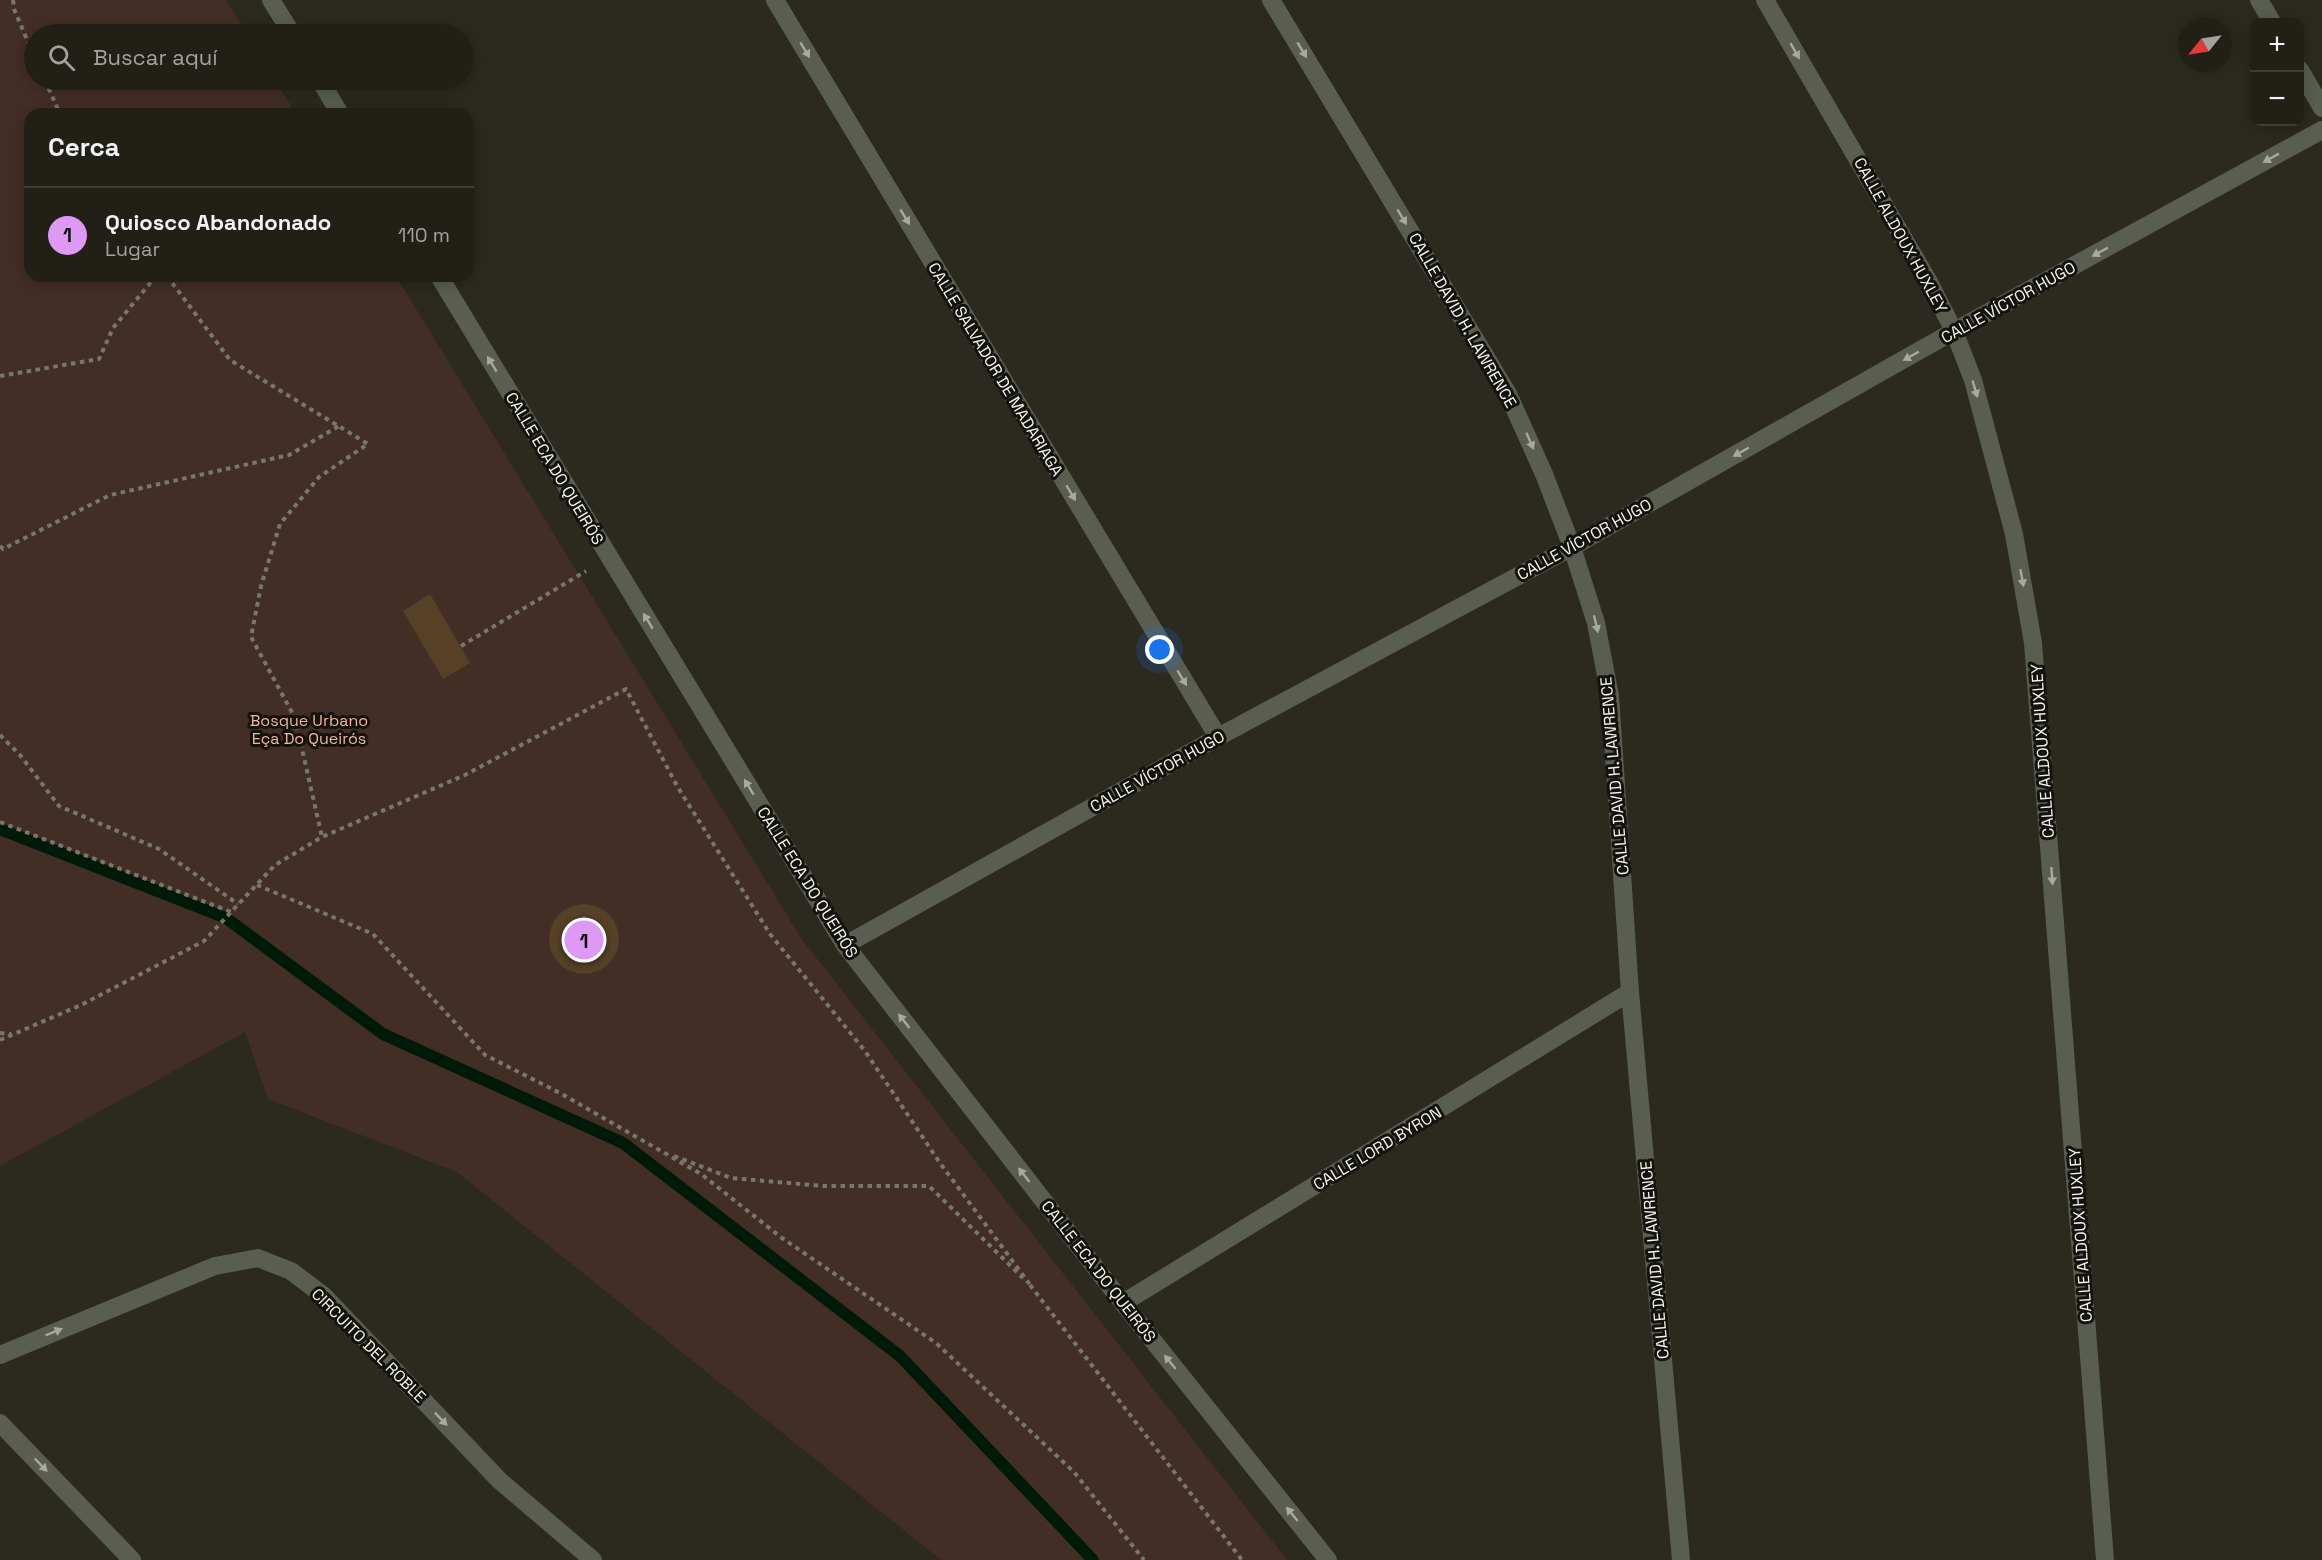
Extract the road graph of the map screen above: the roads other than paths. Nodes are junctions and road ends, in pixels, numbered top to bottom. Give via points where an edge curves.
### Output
1 (271, 0) edge
2 (775, 0) edge
3 (1271, 0) edge
4 (1765, 0) edge
5 (2259, 0) edge
6 (2270, 18) edge
7 (286, 24) edge
8 (2301, 72) edge
9 (326, 90) edge
10 (336, 108) edge
11 (2322, 108) edge
12 (2322, 130) edge
13 (443, 282) edge
14 (1954, 331) junction
15 (1572, 547) junction
16 (1218, 737) junction
17 (845, 945) junction
18 (1630, 992) junction
19 (1123, 1303) junction
20 (0, 1355) edge
21 (0, 1423) edge
22 (132, 1560) edge
23 (593, 1560) edge
24 (1328, 1560) edge
25 (1681, 1560) edge
26 (2105, 1560) edge

1 - 7 street
2 -> 16 street, CALLE SALVADOR DE MADARIAGA
3 -> 15 street, CALLE DAVID H. LAWRENCE via 1508,394
4 -> 14 street, CALLE ALDOUX HUXLEY
5 - 6 street
8 - 11 street
9 - 10 street
12 -> 14 street, CALLE VÍCTOR HUGO
17 -> 13 street, CALLE ECA DO QUEIRÓS
14 -> 15 street, CALLE VÍCTOR HUGO
14 -> 26 street, CALLE ALDOUX HUXLEY via 1973,380 2006,501 2034,643
15 - 16 street, CALLE VÍCTOR HUGO
15 -> 18 street, CALLE DAVID H. LAWRENCE via 1596,623 1610,696
16 - 17 street, CALLE VÍCTOR HUGO
19 -> 17 street, CALLE ECA DO QUEIRÓS
18 - 19 street, CALLE LORD BYRON
18 - 25 street, CALLE DAVID H. LAWRENCE
24 -> 19 street, CALLE ECA DO QUEIRÓS
20 -> 23 street, CIRCUITO DEL ROBLE via 215,1266 258,1258 291,1271 324,1296 500,1481
21 -> 22 street

